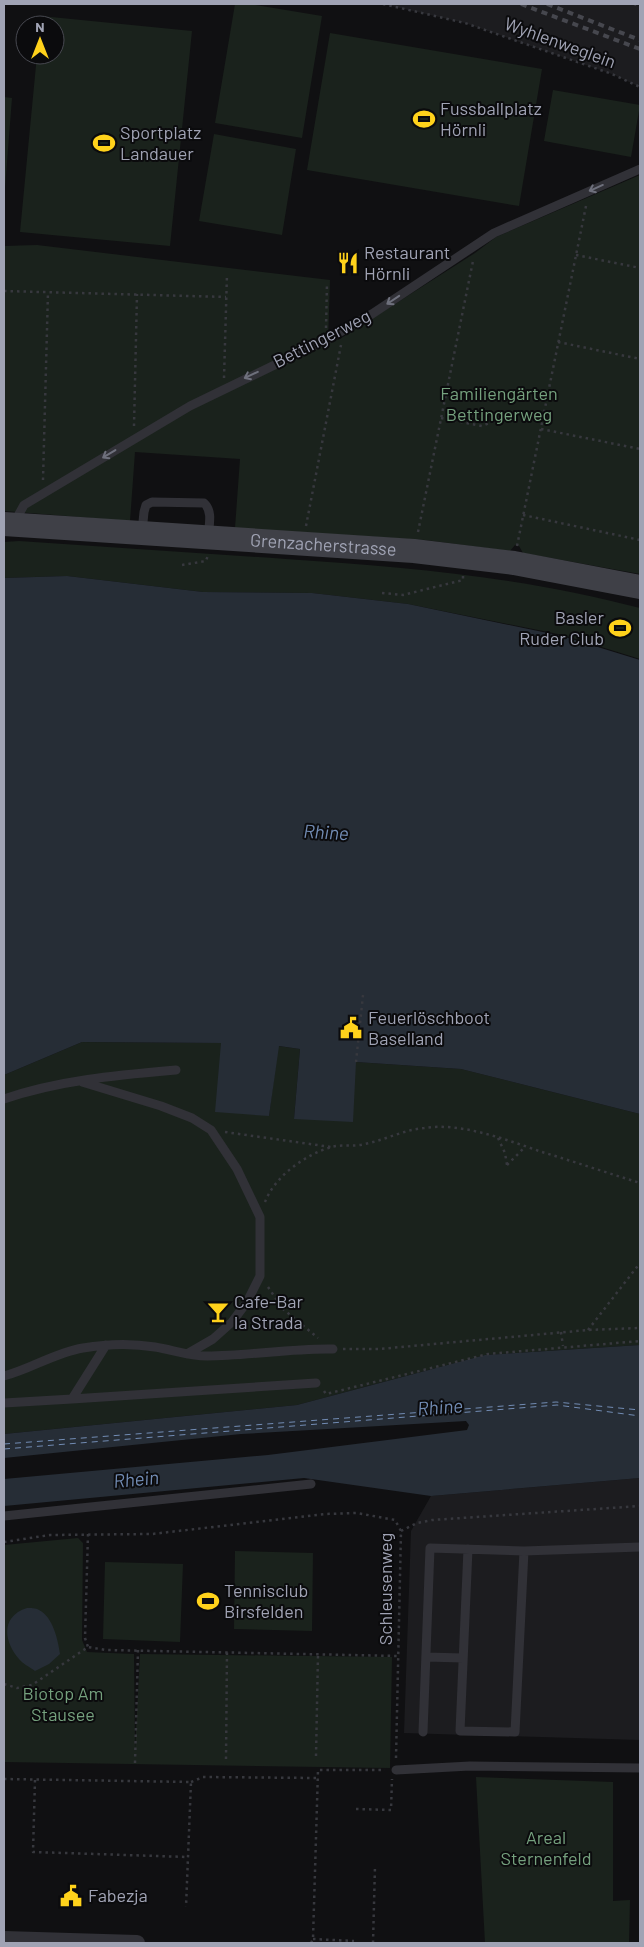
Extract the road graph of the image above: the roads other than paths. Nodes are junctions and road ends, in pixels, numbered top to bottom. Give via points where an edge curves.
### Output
1 (640, 169) edge
2 (11, 524) edge
3 (142, 533) junction
4 (208, 544) junction
5 (640, 587) edge
6 (176, 1070) dead end
7 (82, 1082) junction
8 (4, 1099) edge
9 (106, 1345) junction
10 (333, 1348) road end
11 (188, 1354) junction
12 (4, 1376) edge
13 (316, 1383) road end
14 (72, 1399) junction
15 (4, 1403) edge
16 (311, 1484) dead end
17 (4, 1516) edge
18 (640, 1547) edge
19 (468, 1549) junction
20 (524, 1552) junction
21 (426, 1656) junction
22 (463, 1658) junction
23 (423, 1732) dead end
24 (640, 1768) edge
25 (394, 1770) road end
26 (4, 1939) edge
27 (137, 1943) edge

1 -> 2 lane, Bettingerweg via 494,233 372,314 190,406 24,505
2 - 3 main road, Grenzacherstrasse
3 - 4 main road, Grenzacherstrasse
3 - 4 lane via 146,505 152,502 204,503 210,513
4 - 5 main road, Grenzacherstrasse via 303,543 414,551 514,563
6 - 7 lane via 114,1075
7 - 8 lane
7 - 11 lane via 161,1106 192,1118 211,1130 237,1169 260,1217 260,1276 247,1302 213,1339
9 - 11 lane via 131,1344
9 - 12 lane via 59,1354
9 - 14 lane
10 - 11 lane via 208,1356
13 - 14 lane
14 - 15 lane
16 - 17 lane
18 - 20 lane
19 - 20 lane
19 - 21 lane via 430,1548
19 - 22 lane
20 - 22 lane via 516,1732 460,1731
21 - 22 lane
21 - 23 lane
24 - 25 lane via 470,1766
26 - 27 street

